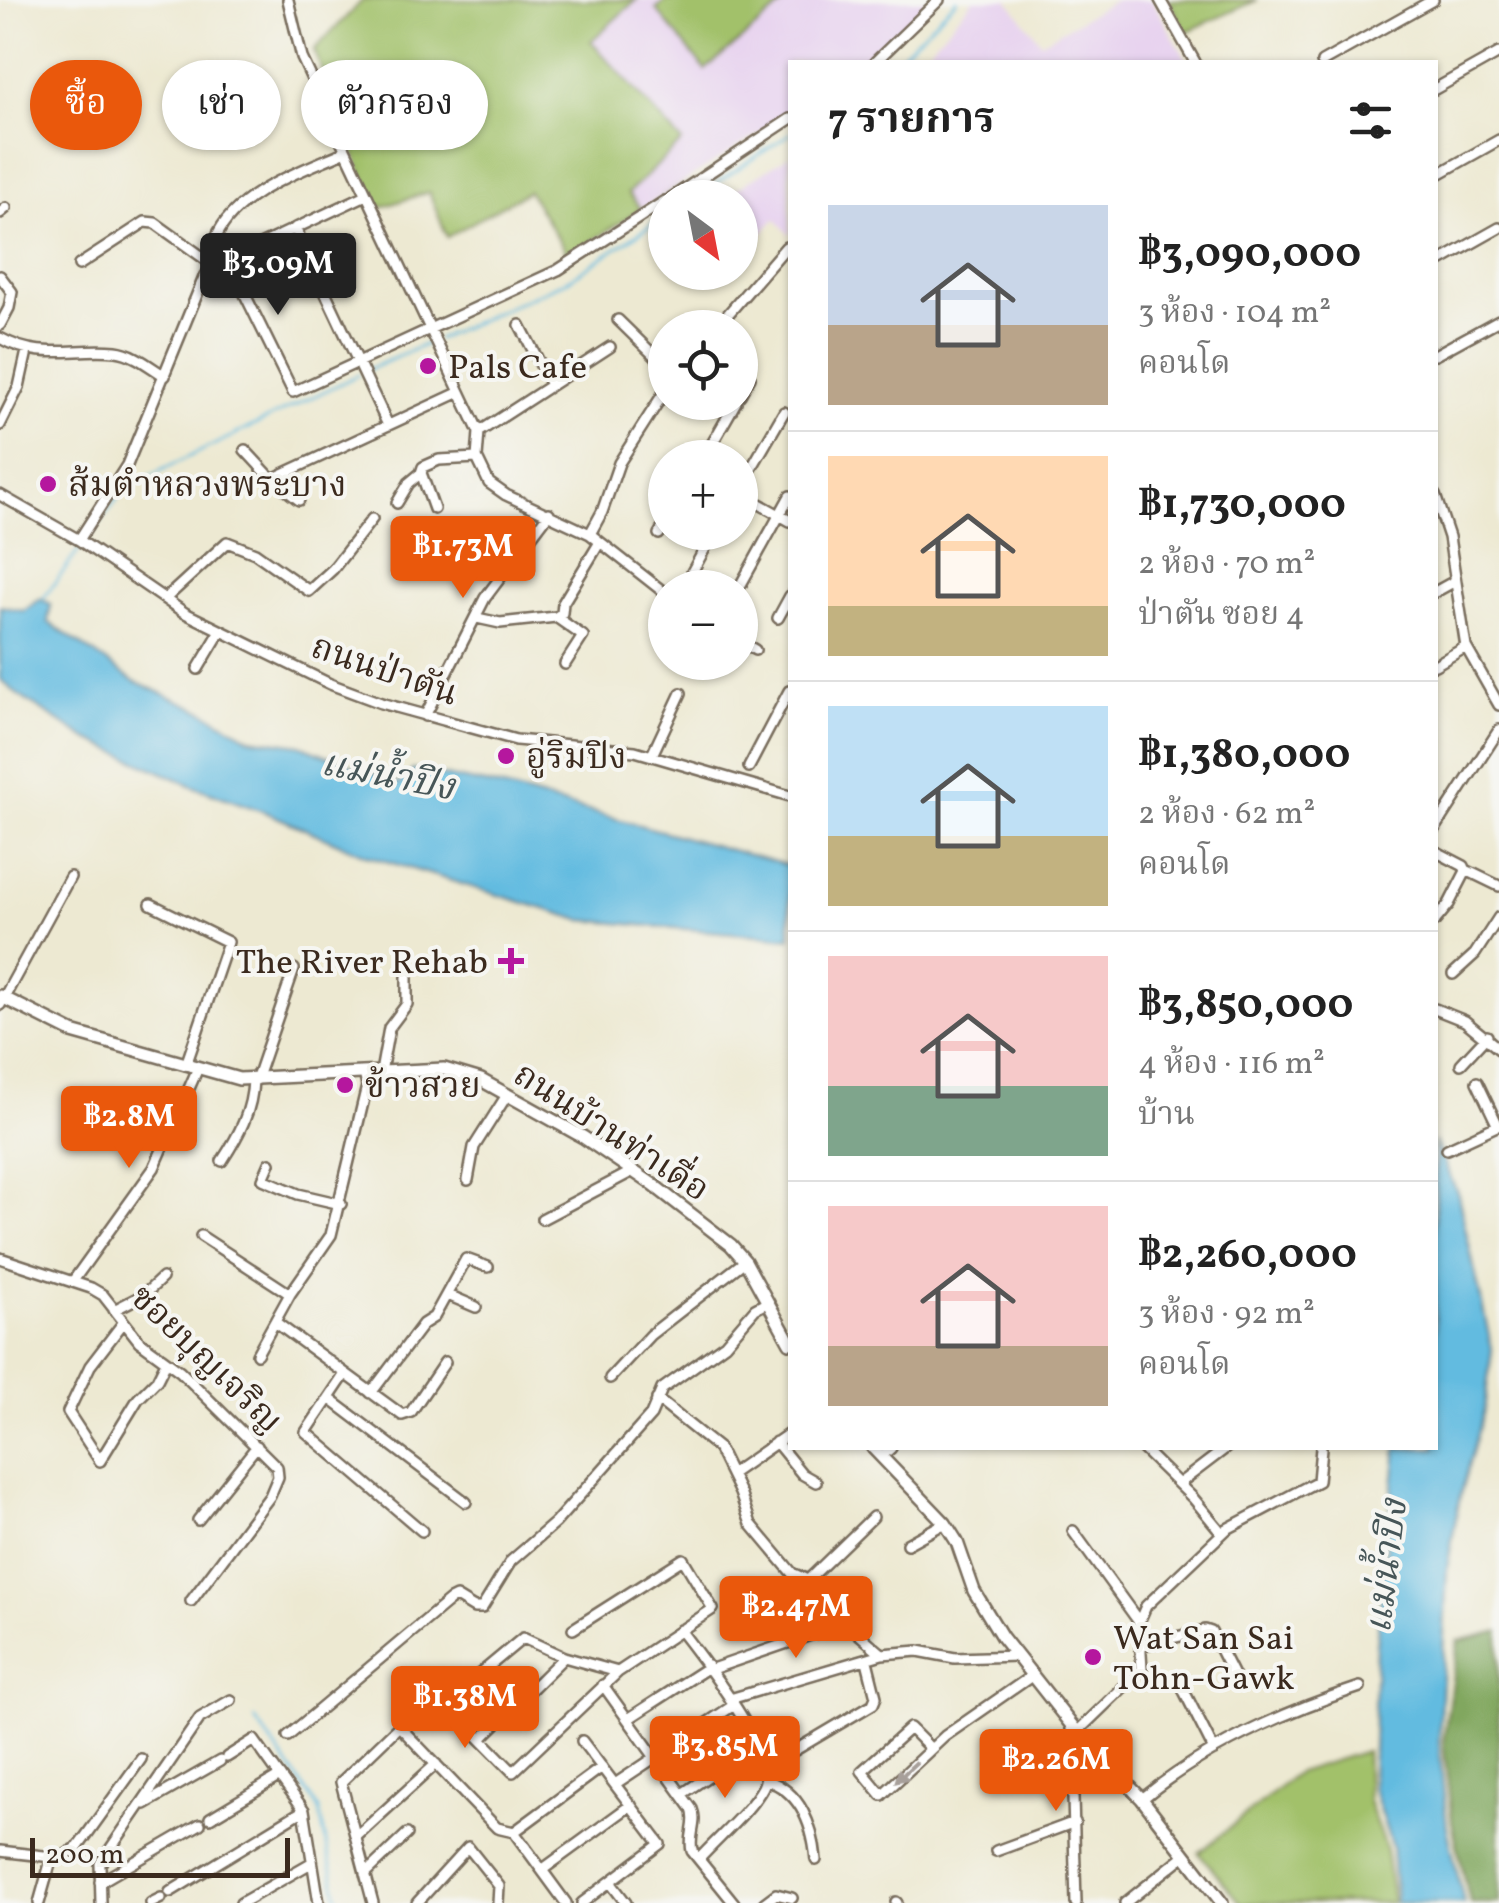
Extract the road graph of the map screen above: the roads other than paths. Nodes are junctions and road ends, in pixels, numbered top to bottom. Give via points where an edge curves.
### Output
1 (288, 0) edge
2 (939, 0) edge
3 (1160, 0) edge
4 (1432, 0) edge
5 (1499, 52) edge
6 (877, 60) edge
7 (1193, 60) edge
8 (1326, 60) edge
9 (1438, 86) edge
10 (788, 120) edge
11 (1499, 140) edge
12 (344, 152) junction
13 (1438, 174) edge
14 (697, 180) edge
15 (364, 196) junction
16 (648, 212) edge
17 (295, 228) junction
18 (1499, 228) edge
19 (788, 250) edge
20 (228, 260) junction
21 (1438, 262) edge
22 (79, 265) dead end
23 (212, 266) junction
24 (0, 276) edge
25 (732, 310) edge
26 (618, 320) dead end
27 (1499, 320) edge
28 (0, 325) edge
29 (520, 325) dead end
30 (429, 331) junction
31 (0, 338) edge
32 (610, 347) dead end
33 (648, 349) edge
34 (28, 351) junction
35 (1438, 353) edge
36 (357, 364) junction
37 (165, 376) junction
38 (551, 385) junction
39 (460, 392) junction
40 (784, 412) dead end
41 (648, 418) edge
42 (0, 425) edge
43 (388, 425) junction
44 (478, 432) junction
45 (245, 450) dead end
46 (476, 458) junction
47 (758, 458) edge
48 (422, 473) junction
49 (272, 480) junction
50 (0, 495) edge
51 (299, 500) dead end
52 (788, 500) edge
53 (758, 501) edge
54 (397, 504) dead end
55 (434, 509) dead end
56 (1439, 512) edge
57 (549, 514) junction
58 (780, 515) junction
59 (372, 519) dead end
60 (788, 520) edge
61 (590, 534) junction
62 (79, 540) junction
63 (600, 542) junction
64 (482, 555) dead end
65 (749, 570) edge
66 (504, 574) junction
67 (648, 580) edge
68 (1455, 581) junction
69 (1438, 590) edge
70 (165, 599) junction
71 (788, 600) edge
72 (556, 617) junction
73 (477, 618) junction
74 (778, 618) dead end
75 (220, 632) junction
76 (1466, 647) junction
77 (1438, 663) edge
78 (564, 664) dead end
79 (198, 669) dead end
80 (681, 693) dead end
81 (788, 695) edge
82 (1499, 705) edge
83 (424, 716) junction
84 (1499, 730) edge
85 (652, 755) junction
86 (748, 767) dead end
87 (788, 795) edge
88 (1438, 824) edge
89 (1438, 853) edge
90 (1466, 870) junction
91 (70, 877) dead end
92 (1499, 886) edge
93 (151, 904) dead end
94 (1499, 916) edge
95 (1438, 917) edge
96 (294, 969) dead end
97 (1454, 974) dead end
98 (407, 978) dead end
99 (1, 1000) edge
100 (1438, 1010) edge
101 (1487, 1036) junction
102 (1499, 1049) edge
103 (1461, 1064) dead end
104 (192, 1067) junction
105 (381, 1072) junction
106 (364, 1073) junction
107 (254, 1080) junction
108 (1477, 1082) dead end
109 (507, 1095) junction
110 (1498, 1126) edge
111 (1447, 1149) dead end
112 (222, 1161) dead end
113 (270, 1163) dead end
114 (633, 1171) junction
115 (468, 1180) dead end
116 (340, 1204) junction
117 (542, 1220) dead end
118 (201, 1236) dead end
119 (0, 1258) edge
120 (745, 1261) junction
121 (488, 1267) dead end
122 (162, 1278) dead end
123 (73, 1282) junction
124 (290, 1294) junction
125 (448, 1295) junction
126 (768, 1302) junction
127 (476, 1307) dead end
128 (114, 1310) junction
129 (275, 1322) junction
130 (123, 1323) junction
131 (788, 1337) edge
132 (256, 1354) dead end
133 (166, 1362) junction
134 (445, 1362) dead end
135 (345, 1374) junction
136 (610, 1378) dead end
137 (370, 1394) junction
138 (330, 1398) junction
139 (657, 1399) junction
140 (788, 1434) edge
141 (776, 1442) junction
142 (257, 1446) junction
143 (882, 1450) edge
144 (1144, 1450) edge
145 (1223, 1450) edge
146 (1320, 1450) edge
147 (733, 1479) junction
148 (816, 1482) dead end
149 (1180, 1483) junction
150 (466, 1502) dead end
151 (873, 1517) dead end
152 (198, 1520) dead end
153 (946, 1523) junction
154 (1073, 1531) dead end
155 (422, 1532) dead end
156 (1222, 1533) junction
157 (907, 1544) dead end
158 (808, 1580) junction
159 (191, 1601) dead end
160 (1138, 1622) junction
161 (846, 1623) junction
162 (574, 1629) dead end
163 (680, 1630) junction
164 (1140, 1646) junction
165 (882, 1654) junction
166 (1018, 1656) junction
167 (564, 1657) junction
168 (867, 1661) junction
169 (708, 1669) junction
170 (618, 1672) junction
171 (1033, 1674) junction
172 (602, 1685) junction
173 (1238, 1685) dead end
174 (1360, 1687) dead end
175 (1184, 1690) dead end
176 (231, 1700) dead end
177 (732, 1702) junction
178 (628, 1720) junction
179 (1074, 1728) junction
180 (288, 1736) dead end
181 (481, 1740) junction
182 (582, 1740) dead end
183 (756, 1744) junction
184 (931, 1750) junction
185 (1214, 1750) junction
186 (655, 1756) junction
187 (141, 1759) dead end
188 (436, 1764) junction
189 (602, 1767) junction
190 (766, 1774) junction
191 (280, 1776) junction
192 (615, 1784) junction
193 (682, 1794) junction
194 (1142, 1799) junction
195 (631, 1805) junction
196 (142, 1806) junction
197 (304, 1810) junction
198 (1075, 1822) junction
199 (514, 1832) junction
200 (407, 1834) dead end
201 (356, 1838) junction
202 (0, 1851) edge
203 (996, 1851) dead end
204 (1185, 1855) junction
205 (52, 1857) junction
206 (700, 1858) junction
207 (816, 1860) dead end
208 (311, 1863) junction
209 (542, 1870) junction
210 (365, 1874) junction
211 (100, 1882) junction
212 (610, 1882) junction
213 (161, 1898) edge
214 (792, 1898) dead end
215 (39, 1903) edge
216 (102, 1903) edge
217 (241, 1903) edge
218 (319, 1903) edge
219 (373, 1903) edge
220 (417, 1903) edge
221 (498, 1903) edge
222 (566, 1903) edge
223 (582, 1903) edge
224 (626, 1903) edge
225 (734, 1903) edge
226 (764, 1903) edge
227 (1076, 1903) edge
228 (1124, 1903) edge
229 (1222, 1903) edge

1 - 12 street via 302,58
2 - 6 street
3 - 7 street
4 - 8 street
5 - 9 street
10 - 14 street
11 - 13 street
12 - 15 street
12 - 23 street via 244,202 216,237
15 - 17 street
15 - 30 street
16 - 30 street via 558,270
17 - 20 street
17 - 36 street
18 - 21 street
19 - 25 street
20 - 23 street
20 - 36 street via 292,392
22 - 23 street via 155,222
23 - 37 street
24 - 28 street via 12,292
26 - 33 street
27 - 35 street
29 - 38 street
30 - 36 street
30 - 39 street
31 - 34 street
32 - 38 street
34 - 37 street via 117,351
34 - 42 street
36 - 43 street
37 - 62 street via 127,464
38 - 44 street
39 - 43 street
39 - 44 street
40 - 47 street
41 - 61 street
43 - 49 street
44 - 46 street
45 - 49 street
46 - 48 street via 429,462
46 - 57 street via 489,482
48 - 54 street
48 - 55 street
49 - 51 street
50 - 62 street, ถนนป่าตัน
52 - 58 street
53 - 58 street
56 - 68 street
57 - 61 street
57 - 66 street
58 - 60 street
58 - 65 street
59 - 70 street via 308,591 227,542
61 - 63 street
62 - 70 street, ถนนป่าตัน
63 - 67 street
63 - 72 street
64 - 66 street
66 - 73 street
68 - 69 street
68 - 76 street
70 - 75 street, ถนนป่าตัน
71 - 74 street
72 - 73 street via 500,623
72 - 78 street via 583,636
73 - 83 street
75 - 79 street
75 - 83 street, ถนนป่าตัน via 330,684
76 - 77 street
76 - 82 street
80 - 85 street
81 - 86 street
83 - 85 street, ถนนป่าตัน via 516,740
84 - 88 street
85 - 87 street, ถนนป่าตัน
89 - 90 street
90 - 92 street
90 - 95 street
91 - 99 street
93 - 104 street via 228,942
94 - 97 street
96 - 107 street
98 - 105 street via 407,1004 389,1028
99 - 104 street, ถนนบ้านท่าเดื่อ via 72,1032
100 - 101 street
101 - 102 street
101 - 103 street
104 - 107 street, ถนนบ้านท่าเดื่อ
104 - 123 street via 154,1168
105 - 106 street, ถนนบ้านท่าเดื่อ
105 - 109 street, ถนนบ้านท่าเดื่อ via 444,1069
106 - 107 street, ถนนบ้านท่าเดื่อ
106 - 116 street via 367,1086
107 - 112 street via 252,1103
108 - 110 street
109 - 114 street, ถนนบ้านท่าเดื่อ
109 - 115 street via 474,1147
110 - 111 street
113 - 116 street via 263,1179
114 - 117 street
114 - 120 street, ถนนบ้านท่าเดื่อ
116 - 124 street via 331,1235
118 - 124 street
119 - 123 street, ซอยบุญเจริญ
120 - 126 street, ถนนบ้านท่าเดื่อ
120 - 136 street via 650,1335
121 - 125 street via 466,1259
122 - 128 street
123 - 128 street, ซอยบุญเจริญ via 103,1295
124 - 129 street
125 - 127 street
125 - 137 street
126 - 131 street, ถนนบ้านท่าเดื่อ
126 - 139 street
128 - 130 street, ซอยบุญเจริญ
129 - 132 street
129 - 135 street
130 - 133 street, ซอยบุญเจริญ
130 - 133 street via 90,1366 68,1412 100,1461
133 - 142 street, ซอยบุญเจริญ
134 - 137 street via 402,1416
135 - 137 street
135 - 138 street
138 - 150 street
138 - 155 street via 306,1432
139 - 147 street via 718,1448
139 - 180 street via 555,1523 510,1561 482,1608 450,1600
140 - 141 street
141 - 147 street
141 - 148 street
142 - 152 street
142 - 159 street, ซอยบุญเจริญ via 277,1467 270,1496
143 - 153 street
144 - 149 street
145 - 149 street
146 - 156 street via 1318,1482
147 - 158 street via 751,1524 782,1564
149 - 156 street
151 - 158 street
153 - 157 street
153 - 166 street via 987,1616
154 - 160 street
156 - 160 street via 1146,1606
158 - 161 street via 834,1596
160 - 164 street
161 - 165 street
161 - 169 street
162 - 163 street via 683,1560 713,1608
163 - 169 street
163 - 170 street
164 - 173 street via 1211,1632
164 - 179 street via 1142,1669
165 - 166 street
165 - 168 street
166 - 171 street
167 - 170 street
167 - 181 street
167 - 181 street via 522,1638 445,1703
168 - 177 street
168 - 190 street via 873,1704
169 - 177 street
169 - 178 street
170 - 172 street
171 - 179 street
171 - 184 street
172 - 178 street
172 - 181 street via 513,1772
174 - 185 street
175 - 185 street
176 - 196 street via 200,1718
177 - 183 street
177 - 186 street
178 - 186 street
179 - 194 street
179 - 198 street
182 - 189 street
183 - 190 street
183 - 193 street
184 -> 184 street via 882,1794 862,1771 910,1728
185 - 194 street
186 - 192 street
186 - 193 street
187 - 205 street via 78,1847
188 - 199 street via 496,1828
188 - 201 street
188 - 201 street via 399,1726 341,1782
189 - 192 street
189 - 199 street
190 - 206 street via 762,1789
190 - 207 street via 809,1820
191 - 196 street via 254,1740
191 - 197 street
191 - 211 street
192 - 195 street
193 - 206 street via 696,1817 689,1841
194 - 204 street
195 - 209 street
195 - 212 street via 660,1844
196 - 211 street via 100,1864
197 - 208 street
197 - 213 street
198 - 203 street
198 - 227 street
199 - 209 street
200 - 210 street
201 - 210 street
202 - 205 street
204 - 228 street
204 - 229 street
205 - 215 street
206 - 225 street
208 - 217 street
208 - 218 street
209 - 222 street
210 - 219 street
211 - 216 street
212 - 223 street
212 - 224 street
214 - 226 street via 776,1894
220 - 221 street via 468,1847 499,1886

